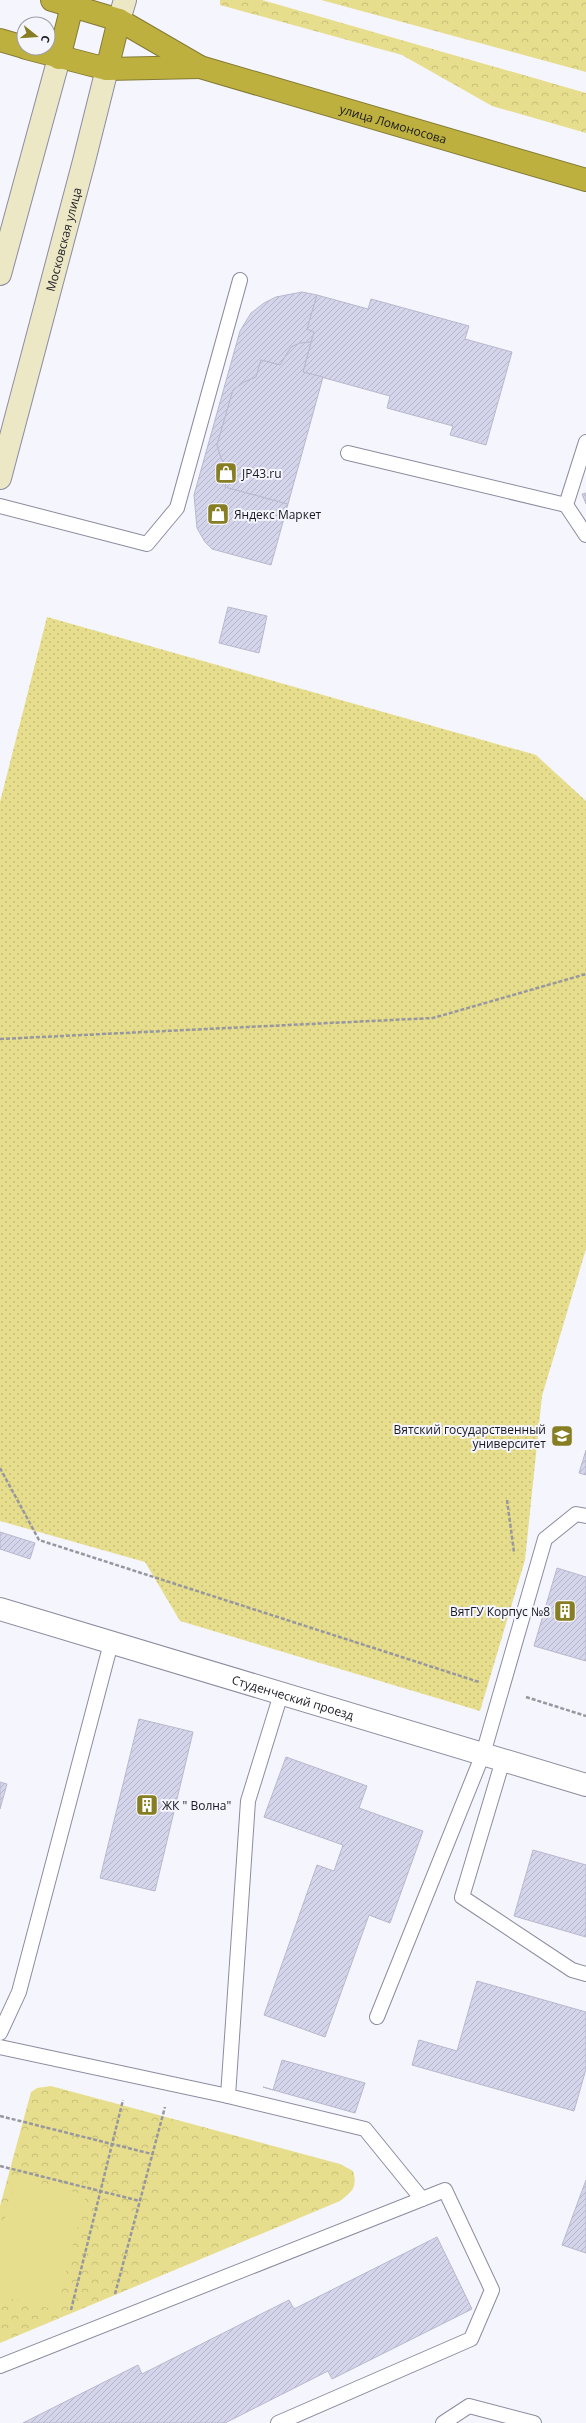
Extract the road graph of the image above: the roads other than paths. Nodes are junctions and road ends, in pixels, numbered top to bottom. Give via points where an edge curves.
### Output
1 (52, 0) edge
2 (73, 3) edge
3 (122, 10) edge
4 (0, 40) edge
5 (16, 45) edge
6 (52, 56) edge
7 (59, 58) junction
8 (200, 67) junction
9 (107, 69) junction
10 (586, 180) edge
11 (0, 274) edge
12 (240, 280) dead end
13 (586, 442) edge
14 (348, 453) dead end
15 (0, 478) edge
16 (566, 505) junction
17 (0, 506) edge
18 (586, 535) edge
19 (586, 1516) edge
20 (0, 1609) edge
21 (111, 1643) junction
22 (281, 1694) junction
23 (493, 1757) junction
24 (586, 1785) edge
25 (586, 1974) edge
26 (377, 2017) dead end
27 (0, 2034) edge
28 (0, 2047) edge
29 (228, 2096) junction
30 (422, 2199) junction
31 (0, 2366) edge
32 (278, 2423) edge
33 (443, 2423) edge
34 (534, 2423) edge

1 - 2 highway, улица Ломоносова
2 - 3 highway, улица Ломоносова
2 - 7 highway
3 - 8 highway, улица Ломоносова
3 - 9 highway, Московская улица
4 - 5 highway, улица Ломоносова
6 - 7 highway, улица Ломоносова
7 - 9 highway, улица Ломоносова
7 - 11 main road
8 - 9 highway, улица Ломоносова
8 - 10 highway, улица Ломоносова
9 - 15 main road, Московская улица
12 - 17 lane via 176,508 147,544
13 - 16 lane
14 - 16 lane
16 - 18 lane
19 - 23 lane via 576,1514 545,1539 502,1689
20 - 21 street, Студенческий проезд
21 - 22 street, Студенческий проезд
21 - 27 lane via 19,1992
22 - 23 street, Студенческий проезд
22 - 29 lane via 248,1801
23 - 24 street, Студенческий проезд
23 - 25 lane via 462,1897 572,1970
23 - 26 lane
28 - 29 lane
29 - 30 lane via 365,2129
30 - 31 lane
30 - 32 lane via 445,2190 492,2290 471,2339
33 - 34 lane via 469,2406

